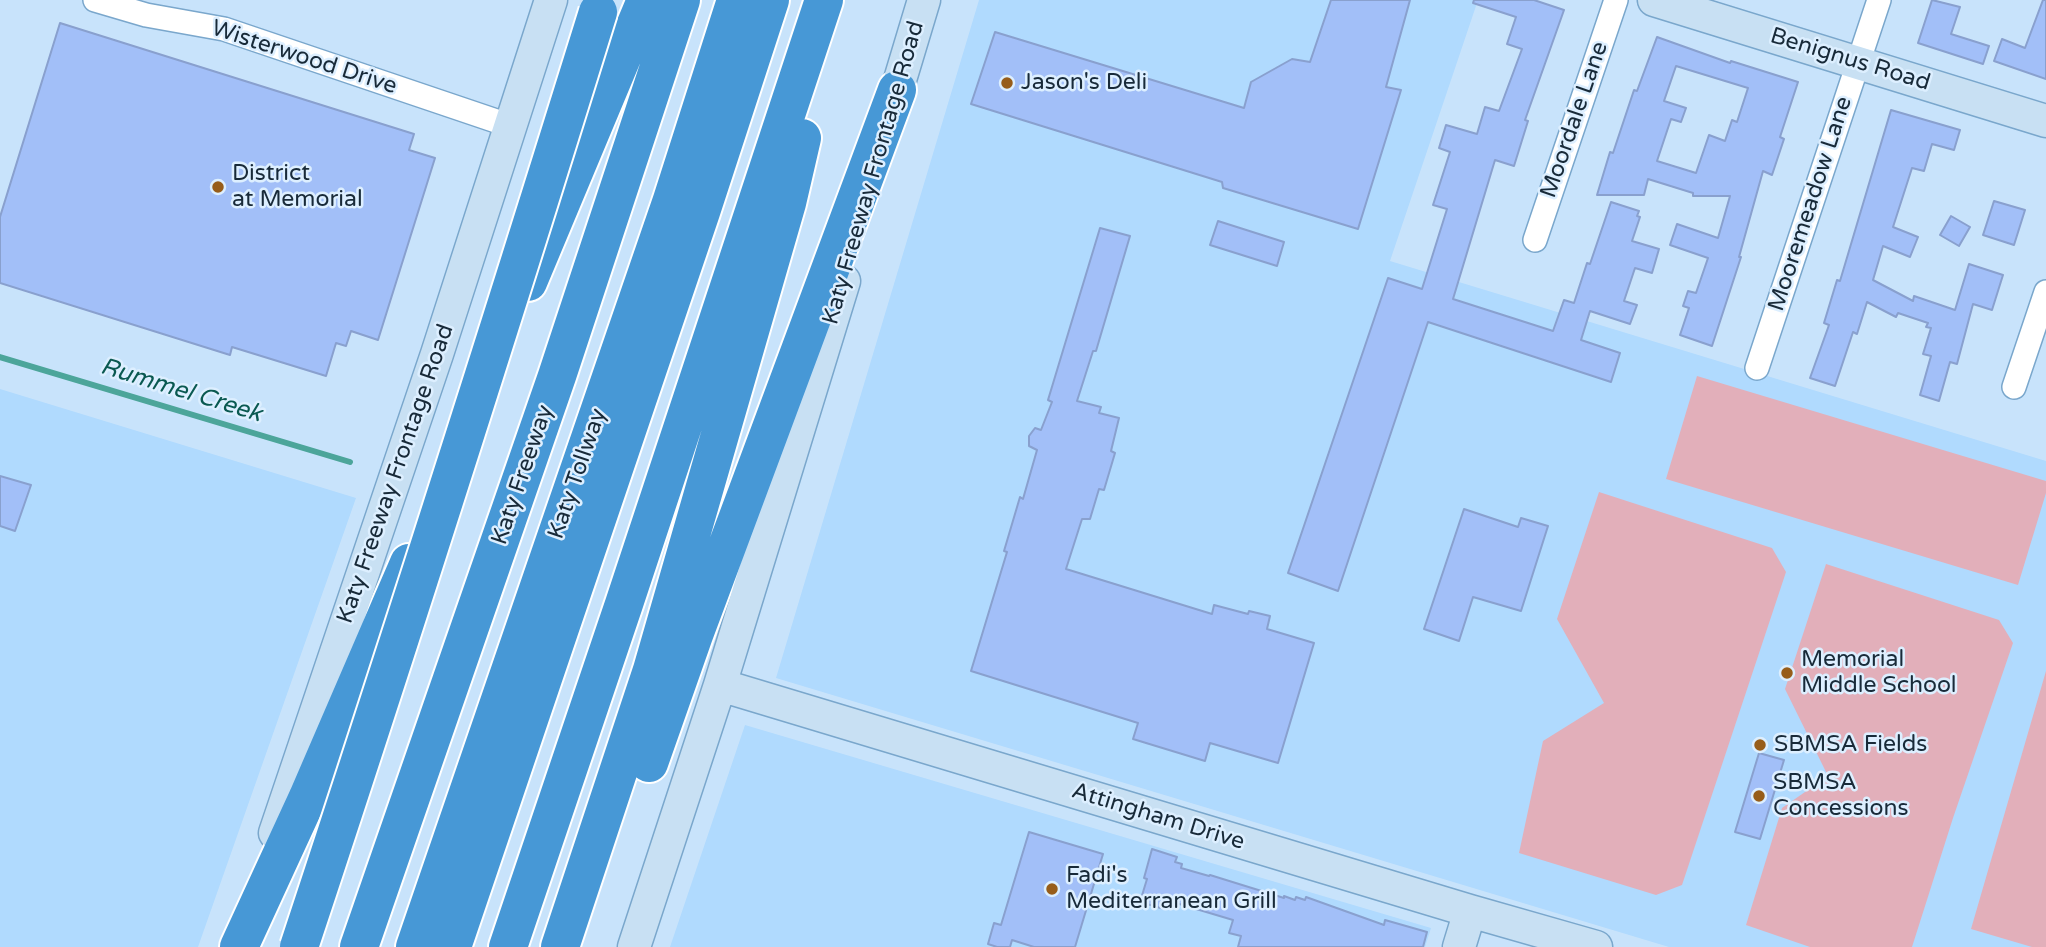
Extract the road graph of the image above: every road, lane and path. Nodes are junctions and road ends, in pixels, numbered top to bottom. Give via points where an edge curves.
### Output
1 (95, 0) edge
2 (551, 0) edge
3 (646, 0) edge
4 (681, 0) edge
5 (736, 0) edge
6 (769, 0) edge
7 (824, 0) edge
8 (836, 0) edge
9 (924, 0) edge
10 (1616, 0) edge
11 (1654, 0) edge
12 (1879, 0) edge
13 (600, 6) edge
14 (1858, 62) junction
15 (897, 90) junction
16 (2046, 121) edge
17 (511, 127) junction
18 (1535, 240) dead end
19 (2046, 292) edge
20 (1757, 368) dead end
21 (2014, 387) dead end
22 (720, 685) junction
23 (1470, 911) junction
24 (238, 947) edge
25 (299, 947) edge
26 (359, 947) edge
27 (415, 947) edge
28 (452, 947) edge
29 (508, 947) edge
30 (560, 947) edge
31 (585, 947) edge
32 (634, 947) edge
33 (1460, 947) edge
34 (1596, 947) edge

1 - 17 street, Wisterwood Drive via 146,15 225,29
2 - 17 main road, Katy Freeway Frontage Road
3 - 24 highway via 382,627
4 - 26 highway, Katy Freeway via 553,389
5 - 27 highway, Katy Tollway via 672,200
6 - 28 highway, Katy Tollway
7 - 29 highway
8 - 30 highway via 787,202 652,670
9 - 15 main road, Katy Freeway Frontage Road
10 - 18 street, Moordale Lane
11 - 14 main road, Benignus Road
12 - 14 street, Mooremeadow Lane
13 - 25 highway, bridge
14 - 16 main road, Benignus Road
14 - 20 street, Mooremeadow Lane
15 - 22 main road, Katy Freeway Frontage Road
15 - 31 highway via 694,635
17 - 24 main road, Katy Freeway Frontage Road
19 - 21 street
22 - 23 main road, Attingham Drive
22 - 32 main road, Katy Freeway Frontage Road
23 - 33 main road
23 - 34 main road, Attingham Drive

